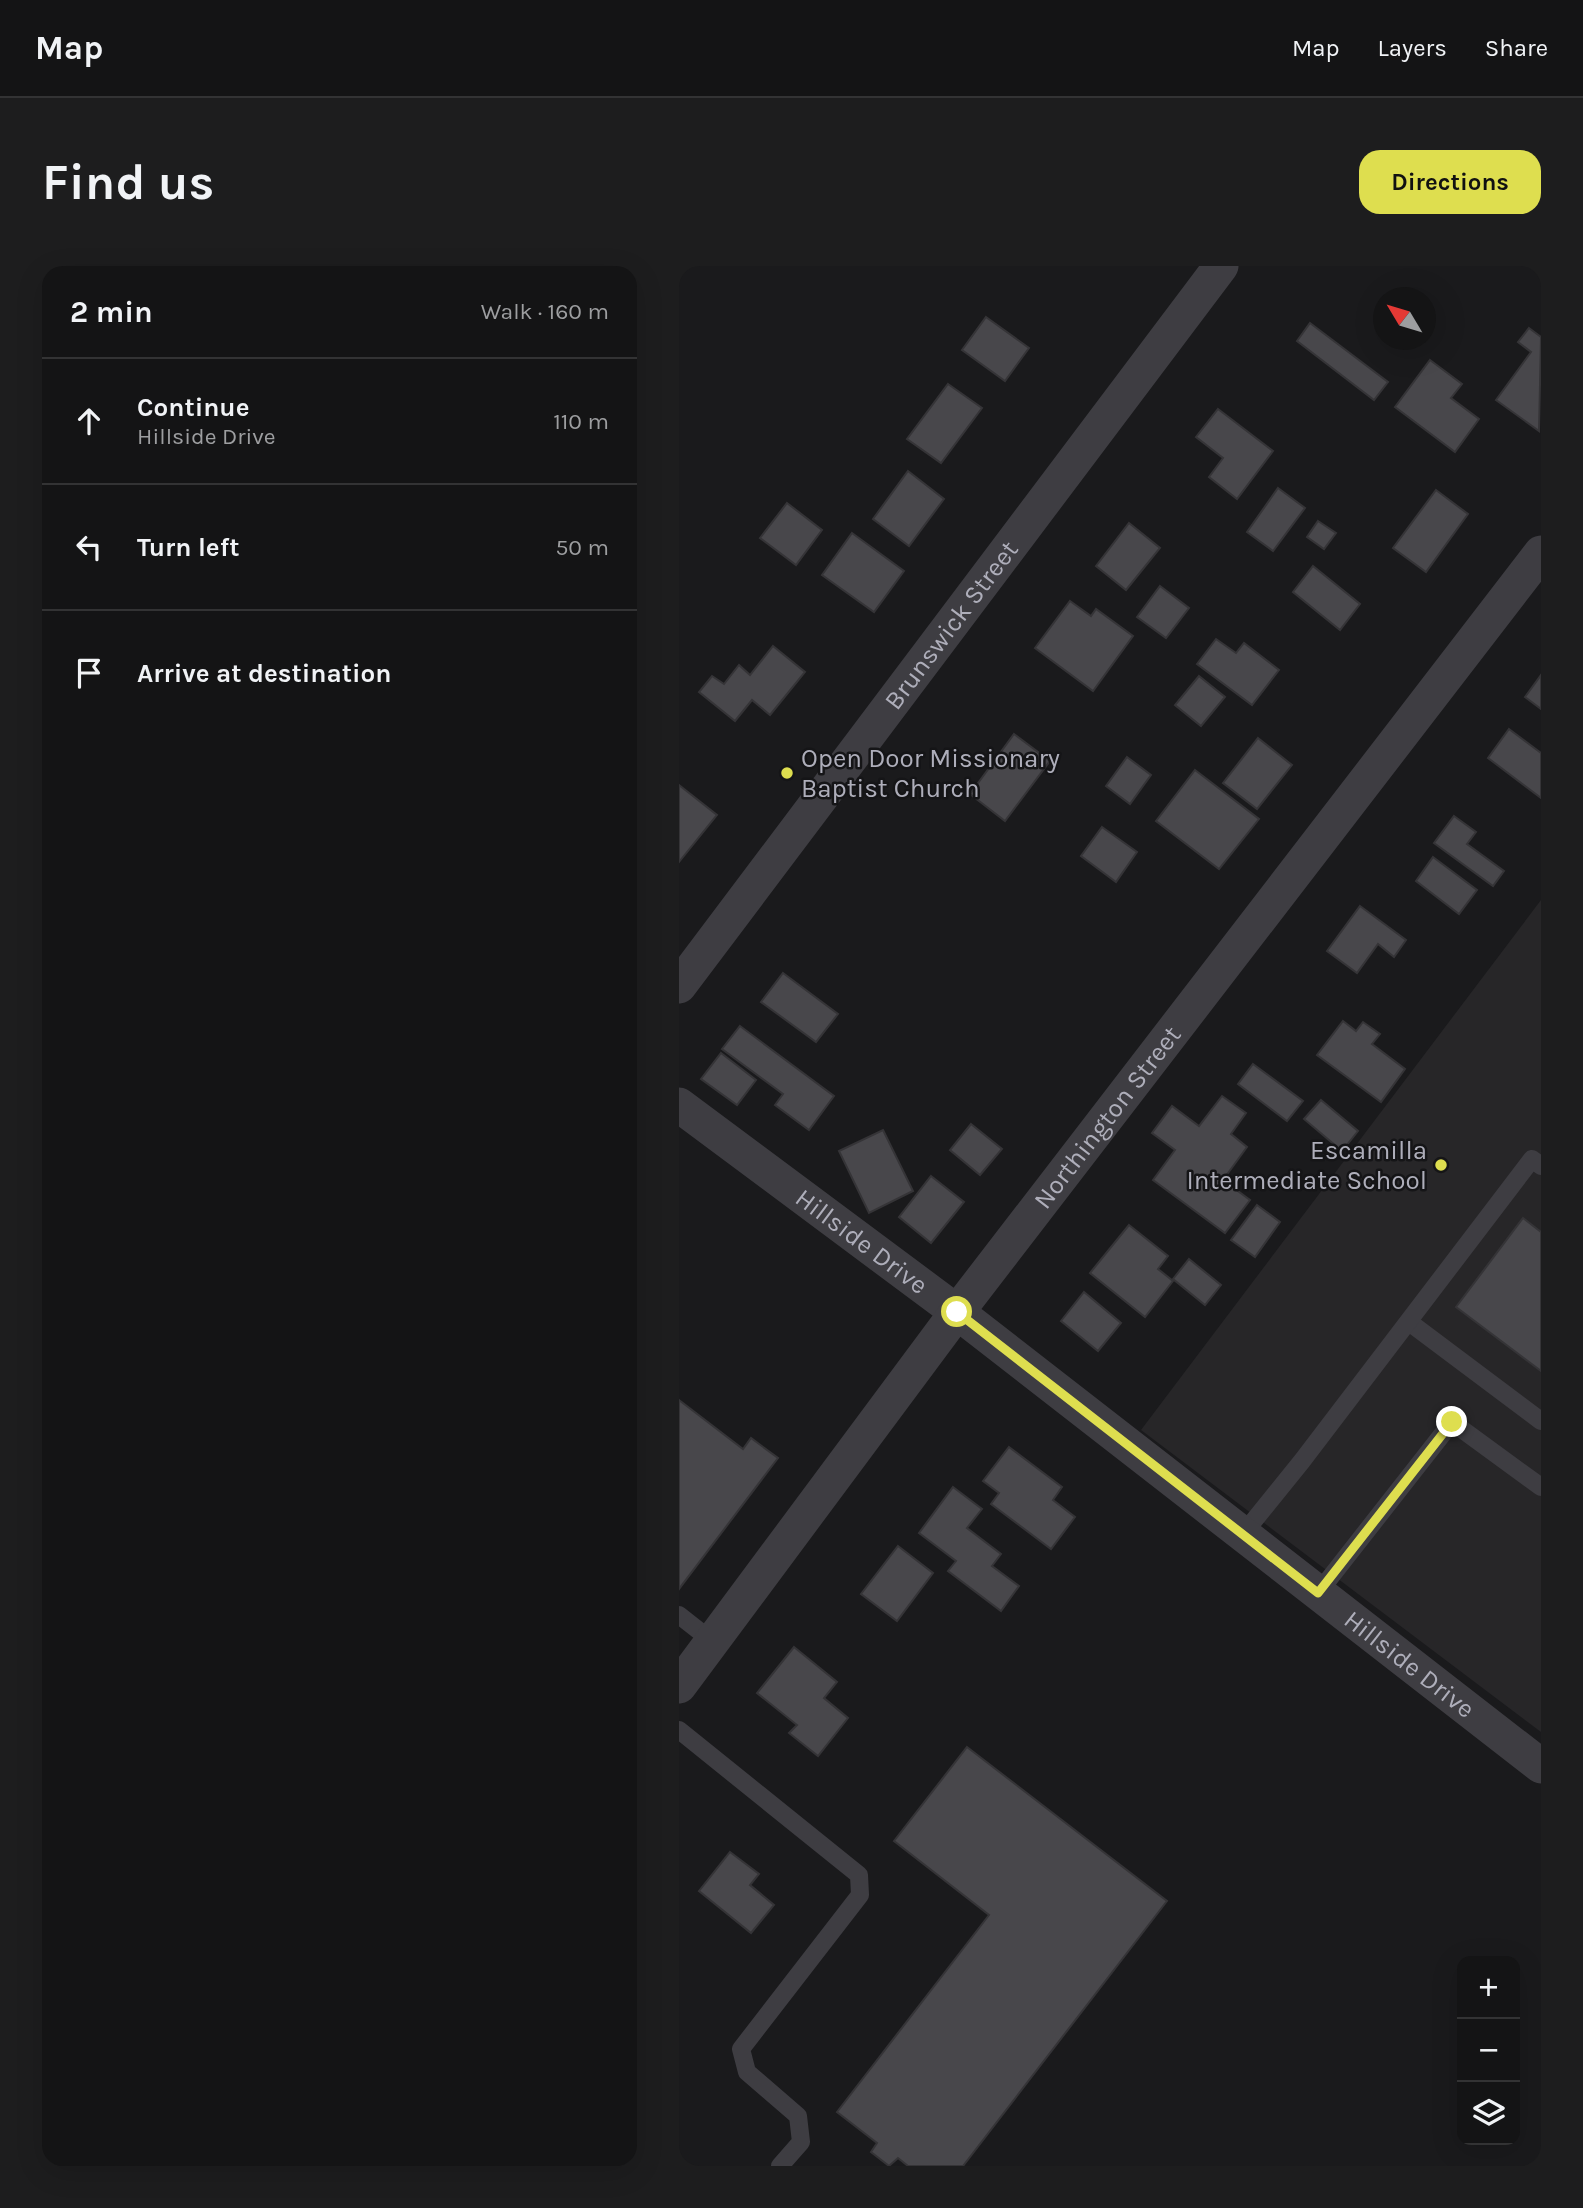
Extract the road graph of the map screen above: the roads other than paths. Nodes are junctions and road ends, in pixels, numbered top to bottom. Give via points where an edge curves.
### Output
1 (1221, 266) edge
2 (1541, 553) edge
3 (679, 986) edge
4 (679, 1105) edge
5 (1541, 1166) edge
6 (957, 1312) junction
7 (1409, 1322) junction
8 (1541, 1421) edge
9 (1541, 1487) edge
10 (1243, 1534) junction
11 (1318, 1593) junction
12 (679, 1615) edge
13 (712, 1641) junction
14 (679, 1686) edge
15 (679, 1730) edge
16 (1541, 1766) edge
17 (780, 2166) edge

1 - 3 street, Brunswick Street
2 - 6 street, Northington Street
4 - 6 street, Hillside Drive
5 - 7 lane via 1532,1159
6 - 10 street, Hillside Drive
6 - 13 street, Northington Street
7 - 8 lane
7 - 10 lane
9 - 11 lane via 1452,1422
10 - 11 street, Hillside Drive
11 - 16 street, Hillside Drive
12 - 13 lane
13 - 14 street, Northington Street
15 - 17 lane via 859,1875 860,1895 741,2049 747,2071 798,2116 801,2142

